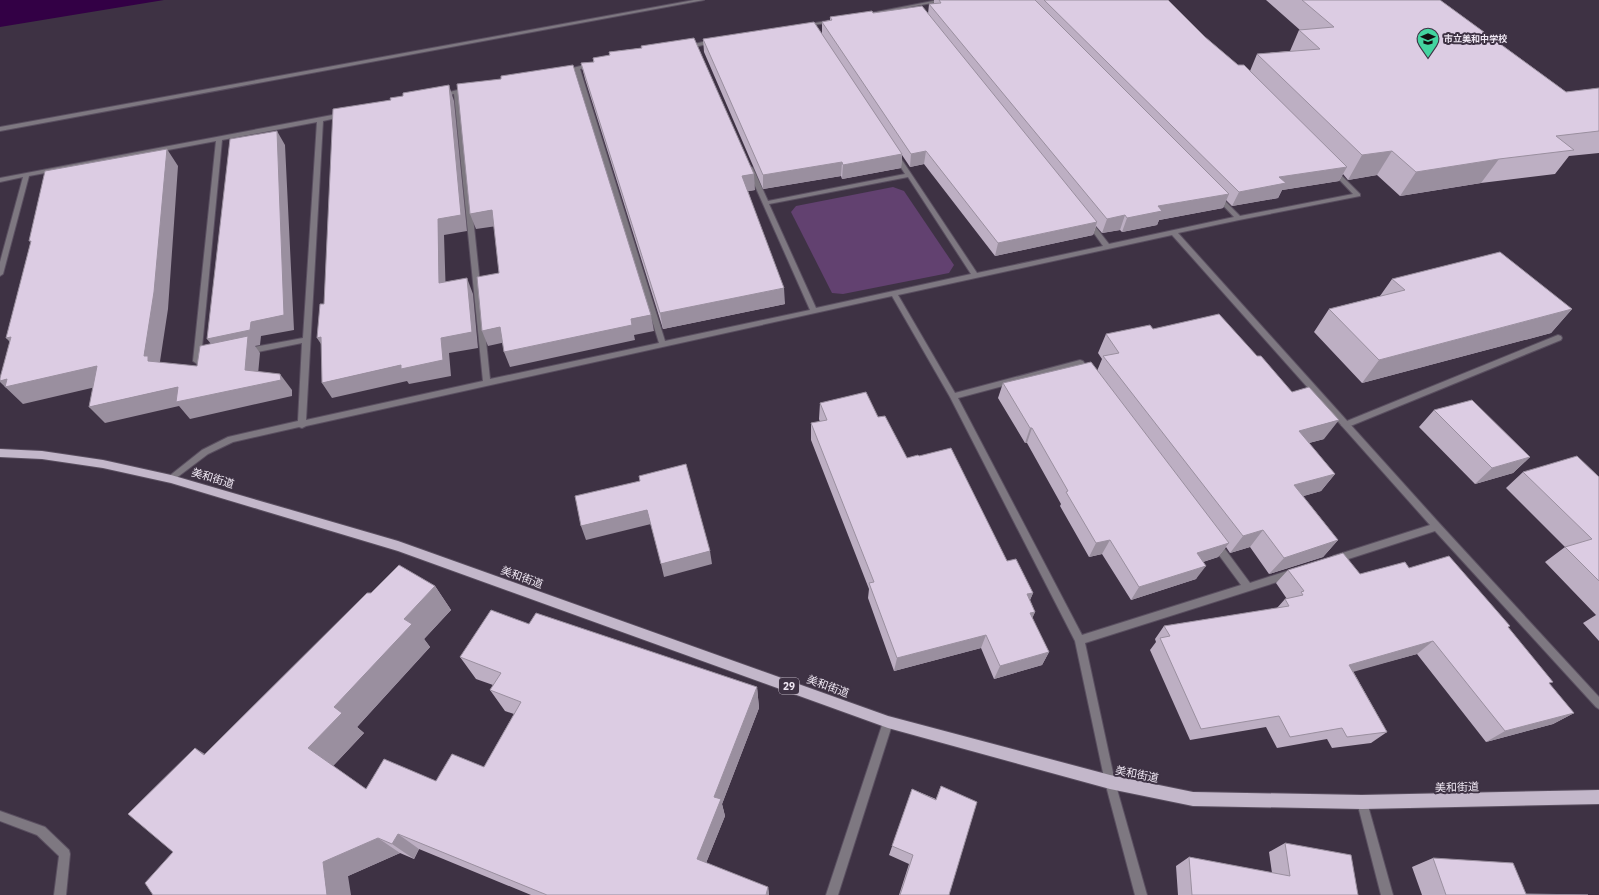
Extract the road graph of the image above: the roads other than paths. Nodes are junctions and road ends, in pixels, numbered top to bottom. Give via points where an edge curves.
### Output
1 (702, 0) edge
2 (946, 0) edge
3 (914, 6) junction
4 (919, 12) edge
5 (870, 14) edge
6 (841, 19) edge
7 (811, 24) junction
8 (796, 27) edge
9 (816, 31) edge
10 (719, 40) edge
11 (696, 44) junction
12 (681, 48) edge
13 (699, 52) edge
14 (600, 64) edge
15 (578, 68) junction
16 (555, 73) edge
17 (472, 89) edge
18 (457, 92) junction
19 (434, 96) edge
20 (350, 113) edge
21 (320, 120) junction
22 (0, 129) edge
23 (219, 139) junction
24 (892, 149) edge
25 (746, 159) edge
26 (1330, 167) edge
27 (27, 174) junction
28 (909, 176) junction
29 (0, 180) edge
30 (1212, 190) edge
31 (765, 202) junction
32 (1084, 216) edge
33 (1239, 218) junction
34 (1174, 233) junction
35 (1108, 247) junction
36 (0, 274) edge
37 (976, 276) junction
38 (894, 294) junction
39 (814, 311) junction
40 (1558, 338) dead end
41 (306, 340) junction
42 (663, 345) junction
43 (244, 352) edge
44 (213, 358) edge
45 (1094, 382) edge
46 (487, 383) junction
47 (953, 396) junction
48 (302, 425) junction
49 (1345, 425) junction
50 (0, 453) edge
51 (171, 479) junction
52 (1437, 527) junction
53 (1211, 537) edge
54 (1324, 563) edge
55 (1301, 570) edge
56 (1248, 587) junction
57 (1080, 640) junction
58 (1599, 704) edge
59 (888, 722) junction
60 (1110, 782) junction
61 (1599, 797) edge
62 (1362, 802) junction
63 (0, 816) edge
64 (60, 895) edge
65 (832, 895) edge
66 (1141, 895) edge
67 (1387, 895) edge

1 - 22 street
2 - 3 street
3 - 4 street
3 - 5 street
6 - 7 street
7 - 8 street
7 - 9 street
10 - 11 street
11 - 12 street
11 - 13 street
14 - 15 street
15 - 16 street
15 - 42 street
17 - 18 street
18 - 19 street
18 - 46 street
20 - 21 street
21 - 23 street
21 - 41 street
23 - 27 street
23 - 44 street via 197,362
24 - 28 street
25 - 31 street
26 - 33 street via 1358,195
27 - 29 street
27 - 36 street
28 - 31 street
28 - 37 street
30 - 33 street
31 - 39 street
32 - 35 street
33 - 34 street
34 - 35 street
34 - 49 street
35 - 37 street
37 - 38 street
38 - 39 street
38 - 47 street
39 - 42 street
40 - 49 street
41 - 43 street
41 - 48 street
42 - 46 street
45 - 47 street via 1080,363
46 - 48 street
47 - 57 street
48 - 51 street via 231,439 205,452
49 - 52 street
50 - 51 main road, 美和街道 / 29 via 42,455 103,464
51 - 59 main road, 美和街道 / 29 via 398,546
52 - 54 street
52 - 58 street
53 - 56 street
55 - 56 street
56 - 57 street
57 - 60 street
59 - 60 main road, 美和街道 / 29
59 - 65 street
60 - 62 main road, 美和街道 / 29 via 1193,799
60 - 66 street
61 - 62 main road, 美和街道 / 29
62 - 67 street
63 - 64 street via 41,832 65,854

